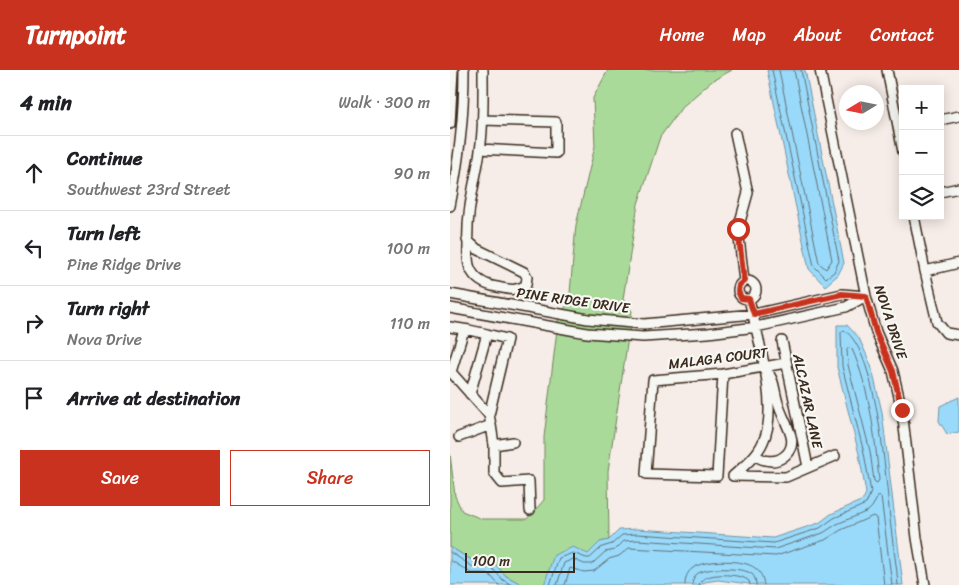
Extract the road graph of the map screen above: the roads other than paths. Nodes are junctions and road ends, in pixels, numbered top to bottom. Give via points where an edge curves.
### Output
1 (453, 70) edge
2 (464, 70) edge
3 (483, 70) edge
4 (820, 70) edge
5 (887, 70) edge
6 (451, 100) edge
7 (464, 100) junction
8 (483, 102) junction
9 (959, 116) edge
10 (944, 119) edge
11 (482, 120) junction
12 (899, 120) edge
13 (450, 124) edge
14 (735, 133) dead end
15 (480, 149) junction
16 (959, 188) edge
17 (944, 191) edge
18 (450, 206) edge
19 (915, 220) edge
20 (467, 240) junction
21 (959, 263) edge
22 (925, 271) junction
23 (450, 294) edge
24 (866, 296) junction
25 (450, 308) edge
26 (754, 314) junction
27 (450, 327) edge
28 (756, 327) junction
29 (469, 330) junction
30 (487, 334) junction
31 (959, 335) edge
32 (782, 341) dead end
33 (786, 363) junction
34 (764, 367) junction
35 (450, 372) edge
36 (723, 374) junction
37 (470, 394) junction
38 (490, 420) junction
39 (460, 437) dead end
40 (513, 442) dead end
41 (494, 445) junction
42 (754, 456) junction
43 (835, 456) dead end
44 (808, 467) junction
45 (530, 510) dead end
46 (925, 585) edge

1 - 6 street
2 - 7 street
3 - 8 street
4 - 24 street, NOVA DRIVE
5 - 12 street
6 - 7 street
6 - 13 street
7 - 8 street
7 - 18 street via 459,160
8 - 11 street
9 - 10 street
11 - 15 street
11 - 15 street via 556,122 556,153
14 - 26 street via 748,193 738,229 744,281 755,286 755,292 749,299
15 - 20 street via 467,220
16 - 17 street
19 - 22 street
20 - 20 street via 477,249 524,272 526,285 510,290 479,280 470,268
21 - 22 street
22 - 31 street via 937,322 946,333
23 - 26 street, PINE RIDGE DRIVE via 588,320 644,324
24 - 26 street, PINE RIDGE DRIVE via 842,294
24 - 28 street, PINE RIDGE DRIVE via 846,306
24 - 46 street, NOVA DRIVE via 876,332 893,371 902,410
25 - 28 street, PINE RIDGE DRIVE via 587,333 643,338
26 - 28 street
27 - 29 street
28 - 34 street
29 - 30 street
29 - 35 street via 463,333
30 - 37 street
30 - 38 street via 507,338
32 - 33 street, ALCAZAR LANE
33 - 34 street, MALAGA COURT
33 - 44 street, ALCAZAR LANE
34 - 36 street, MALAGA COURT
34 - 42 street via 769,421 764,441
34 - 42 street via 772,376 777,403 792,446 786,456 778,460 766,461
35 - 37 street
36 - 36 street, MALAGA COURT via 653,380 646,474 717,476
37 - 38 street
38 - 39 street
38 - 41 street
40 - 41 street
41 - 45 street via 494,473 502,483 529,481
42 - 44 street via 733,476 786,477
43 - 44 street

